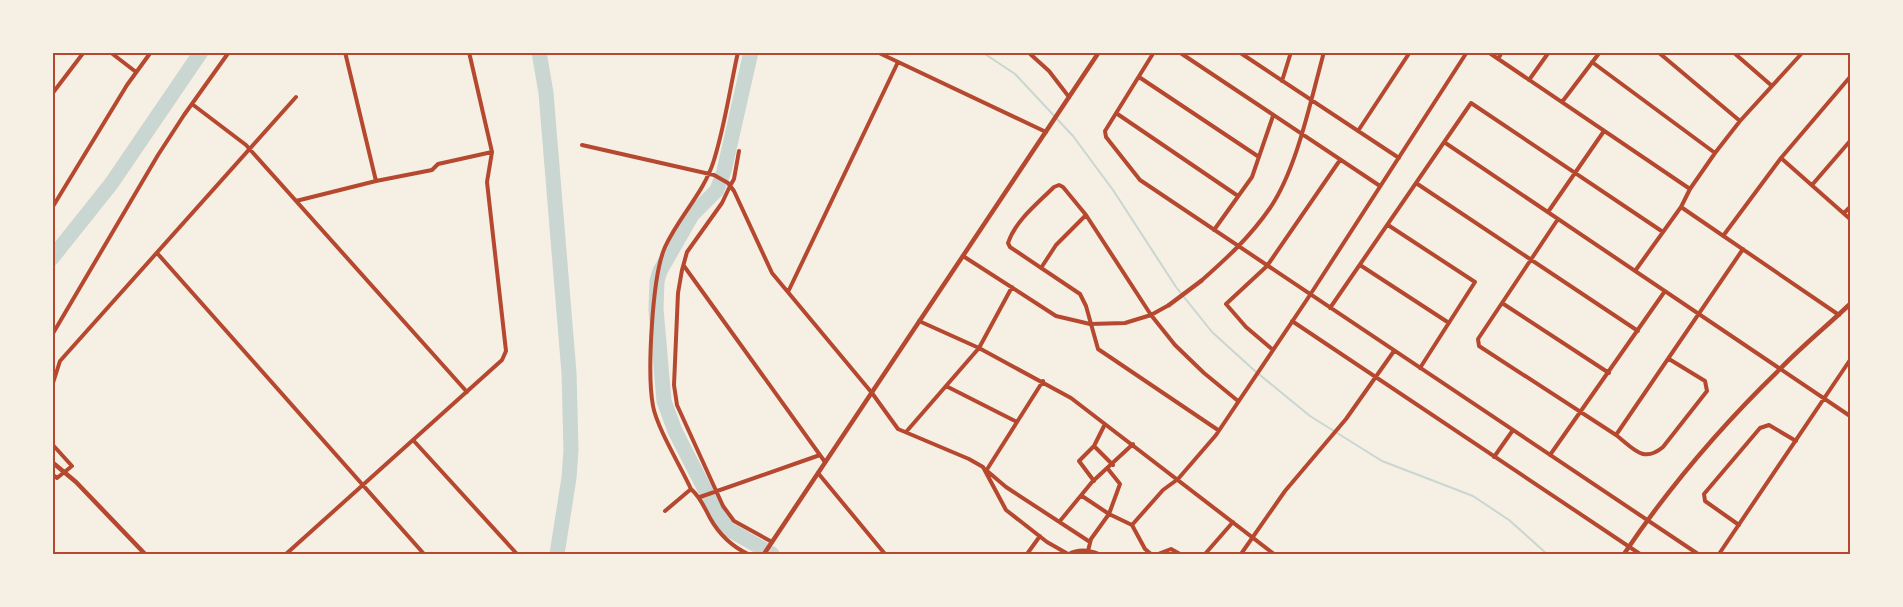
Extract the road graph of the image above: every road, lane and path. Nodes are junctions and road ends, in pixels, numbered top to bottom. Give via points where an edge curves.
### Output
1 (84, 52) edge
2 (110, 52) edge
3 (151, 52) edge
4 (229, 52) edge
5 (345, 52) edge
6 (469, 52) edge
7 (738, 52) edge
8 (877, 52) edge
9 (1028, 52) edge
10 (1099, 52) edge
11 (1154, 52) edge
12 (1179, 52) edge
13 (1239, 52) edge
14 (1291, 52) edge
15 (1324, 52) edge
16 (1410, 52) edge
17 (1467, 52) edge
18 (1488, 52) edge
19 (1502, 52) edge
20 (1549, 52) edge
21 (1600, 52) edge
22 (1658, 52) edge
23 (1733, 52) edge
24 (1803, 52) edge
25 (1498, 59) junction
26 (898, 62) junction
27 (1592, 62) junction
28 (136, 72) junction
29 (1139, 76) junction
30 (1851, 76) edge
31 (1529, 80) junction
32 (1282, 81) junction
33 (1773, 86) junction
34 (52, 94) edge
35 (296, 97) dead end
36 (1069, 97) junction
37 (1310, 100) junction
38 (1562, 102) junction
39 (192, 104) junction
40 (1116, 113) junction
41 (1273, 116) junction
42 (1740, 121) junction
43 (1358, 131) junction
44 (1604, 131) junction
45 (1046, 132) junction
46 (1300, 134) junction
47 (1851, 141) edge
48 (1444, 142) junction
49 (582, 144) dead end
50 (250, 149) junction
51 (739, 151) dead end
52 (492, 152) junction
53 (1715, 153) junction
54 (1259, 157) junction
55 (1399, 158) junction
56 (1781, 158) junction
57 (1340, 159) junction
58 (1574, 172) junction
59 (711, 175) junction
60 (376, 181) junction
61 (1416, 183) junction
62 (729, 185) junction
63 (1812, 185) junction
64 (1380, 186) junction
65 (1690, 189) junction
66 (1238, 196) junction
67 (296, 201) junction
68 (1681, 207) junction
69 (1851, 207) edge
70 (52, 208) edge
71 (1548, 212) junction
72 (1844, 213) junction
73 (1086, 214) junction
74 (1558, 219) junction
75 (1851, 219) edge
76 (1388, 225) junction
77 (1214, 230) junction
78 (1663, 232) junction
79 (1723, 236) junction
80 (1239, 247) junction
81 (1743, 249) junction
82 (157, 253) junction
83 (963, 255) junction
84 (1531, 260) junction
85 (683, 265) junction
86 (1360, 265) junction
87 (1267, 266) junction
88 (1041, 268) junction
89 (1635, 271) junction
90 (1201, 281) joint
91 (1012, 287) junction
92 (1665, 291) junction
93 (788, 292) junction
94 (1310, 295) junction
95 (1502, 303) junction
96 (1169, 304) joint
97 (1851, 304) edge
98 (1330, 308) junction
99 (1698, 313) junction
100 (1151, 315) junction
101 (1839, 315) junction
102 (919, 321) junction
103 (1292, 321) junction
104 (1449, 323) junction
105 (1090, 324) junction
106 (1638, 330) junction
107 (52, 335) edge
108 (979, 348) junction
109 (1273, 350) junction
110 (1394, 351) junction
111 (1670, 359) junction
112 (1851, 360) edge
113 (1420, 368) junction
114 (1780, 369) junction
115 (1609, 373) junction
116 (1375, 378) junction
117 (1043, 381) junction
118 (52, 386) edge
119 (946, 386) junction
120 (467, 392) junction
121 (872, 393) junction
122 (1824, 399) junction
123 (1238, 401) junction
124 (1581, 412) junction
125 (1851, 416) edge
126 (1017, 422) junction
127 (1105, 424) junction
128 (1218, 430) junction
129 (1513, 430) junction
130 (906, 432) junction
131 (1616, 435) junction
132 (413, 440) junction
133 (1796, 441) junction
134 (52, 444) edge
135 (1133, 444) junction
136 (1094, 446) junction
137 (820, 455) junction
138 (1550, 455) junction
139 (1494, 457) junction
140 (52, 462) edge
141 (825, 462) junction
142 (1113, 465) junction
143 (1108, 469) junction
144 (986, 471) junction
145 (65, 472) junction
146 (818, 473) junction
147 (52, 474) edge
148 (1178, 479) junction
149 (1094, 481) junction
150 (363, 485) junction
151 (691, 489) junction
152 (716, 490) junction
153 (1082, 496) junction
154 (700, 497) junction
155 (665, 510) dead end
156 (1109, 514) junction
157 (1647, 520) junction
158 (1060, 521) junction
159 (1233, 522) junction
160 (1132, 525) junction
161 (1739, 525) junction
162 (1040, 536) junction
163 (1252, 536) junction
164 (772, 542) junction
165 (1090, 542) junction
166 (1629, 547) junction
167 (1088, 551) junction
168 (145, 555) edge
169 (286, 555) edge
170 (424, 555) edge
171 (517, 555) edge
172 (748, 555) edge
173 (764, 555) edge
174 (885, 555) edge
175 (1027, 555) edge
176 (1069, 555) edge
177 (1099, 555) edge
178 (1151, 555) edge
179 (1158, 555) edge
180 (1180, 555) edge
181 (1205, 555) edge
182 (1241, 555) edge
183 (1275, 555) edge
184 (1624, 555) edge
185 (1640, 555) edge
186 (1698, 555) edge
187 (1719, 555) edge

1 - 34 street
2 - 28 street
3 - 28 street
4 - 39 street
5 - 60 street
6 - 52 street
7 - 59 street
8 - 26 street
9 - 36 street
10 - 36 street
11 - 29 street
12 - 41 street
13 - 32 street
14 - 32 street
15 - 37 street
16 - 43 street
17 - 55 street
18 - 25 street
19 - 25 street
20 - 31 street
21 - 27 street
22 - 42 street
23 - 33 street
24 - 33 street
25 - 31 street
26 - 45 street
26 - 93 street
27 - 38 street
27 - 53 street
28 - 70 street
29 - 40 street
29 - 54 street
30 - 56 street
31 - 38 street
32 - 37 street
33 - 42 street
35 - 50 street
36 - 45 street
37 - 43 street
37 - 46 street
38 - 44 street
39 - 50 street
39 - 107 street
40 - 66 street
40 - 77 street via 1105,131 1106,137 1140,180
41 - 46 street
41 - 54 street
42 - 53 street
43 - 55 street
44 - 58 street
44 - 65 street
45 - 83 street
46 - 57 street
46 - 80 street via 1289,171 1271,206
47 - 63 street
48 - 58 street via 1471,103
48 - 61 street
48 - 71 street
49 - 59 street
50 - 67 street
50 - 82 street
51 - 62 street via 734,179
52 - 60 street
52 - 120 street via 487,182 506,351 502,360
53 - 65 street
54 - 66 street via 1252,177
55 - 64 street
56 - 63 street
56 - 79 street
57 - 64 street
57 - 87 street
58 - 71 street
58 - 78 street
59 - 62 street
59 - 151 street via 664,249 657,276 650,363 653,407
60 - 67 street
61 - 76 street
61 - 84 street
62 - 85 street via 722,203 687,252
62 - 93 street via 772,273
63 - 72 street
64 - 94 street
65 - 68 street
66 - 77 street
67 - 120 street
68 - 78 street
68 - 79 street
69 - 72 street
71 - 74 street
72 - 75 street
73 - 88 street via 1056,245
73 - 88 street via 1059,185 1029,212 1008,243
73 - 100 street
74 - 84 street
74 - 89 street
76 - 86 street
76 - 104 street via 1475,282
77 - 80 street
78 - 89 street
79 - 81 street
80 - 87 street
80 - 90 street
81 - 99 street
81 - 101 street
82 - 118 street via 60,361
82 - 150 street
83 - 91 street
83 - 102 street
84 - 95 street
84 - 106 street
85 - 137 street
85 - 152 street via 674,385 677,405
86 - 98 street
86 - 104 street
87 - 94 street
87 - 109 street via 1226,304
88 - 105 street via 1080,294
89 - 92 street
90 - 96 street
91 - 105 street via 1056,316
91 - 108 street
92 - 99 street
92 - 106 street
93 - 121 street
94 - 98 street
94 - 103 street
95 - 115 street
95 - 124 street via 1478,339 1479,346
96 - 100 street
97 - 101 street
98 - 110 street
99 - 111 street
99 - 114 street
100 - 105 street via 1125,323
100 - 123 street via 1174,345
101 - 114 street
102 - 108 street
102 - 121 street
103 - 109 street
103 - 116 street
104 - 113 street
105 - 128 street via 1098,349
106 - 115 street
108 - 117 street
108 - 119 street
109 - 123 street
110 - 113 street
110 - 116 street
111 - 131 street
111 - 131 street via 1705,381 1707,391 1654,455 1643,455
112 - 122 street
113 - 129 street
114 - 122 street
114 - 157 street via 1719,433
115 - 124 street
116 - 139 street
116 - 163 street
117 - 126 street
117 - 127 street
119 - 126 street
119 - 130 street
120 - 132 street
121 - 130 street via 898,429
121 - 141 street
122 - 125 street
122 - 133 street
123 - 128 street
124 - 131 street
124 - 138 street
126 - 144 street
127 - 135 street
127 - 136 street
128 - 148 street
129 - 138 street
129 - 139 street
130 - 144 street via 969,459
132 - 150 street
132 - 171 street
133 - 161 street
133 - 161 street via 1772,426 1760,428 1704,494 1705,501
134 - 145 street via 72,466
135 - 142 street
135 - 148 street
136 - 142 street
136 - 149 street via 1079,461
137 - 141 street
137 - 152 street
138 - 157 street
139 - 166 street
140 - 145 street
141 - 146 street
142 - 143 street
143 - 149 street
143 - 156 street via 1120,484
144 - 158 street
144 - 162 street via 1006,510
145 - 147 street via 57,478
145 - 168 street
146 - 164 street
146 - 174 street
148 - 159 street
148 - 160 street
149 - 153 street
150 - 169 street
150 - 170 street
151 - 154 street
151 - 155 street
152 - 154 street
152 - 164 street via 734,521
153 - 156 street
153 - 158 street
154 - 172 street via 723,538
156 - 160 street
156 - 165 street
157 - 166 street
157 - 186 street
158 - 165 street
159 - 163 street
159 - 181 street
160 - 178 street
161 - 187 street
162 - 175 street
162 - 176 street
163 - 182 street
163 - 183 street
164 - 173 street
165 - 167 street
166 - 184 street
166 - 185 street
167 - 176 street via 1076,550
167 - 177 street
179 - 180 street via 1171,549

